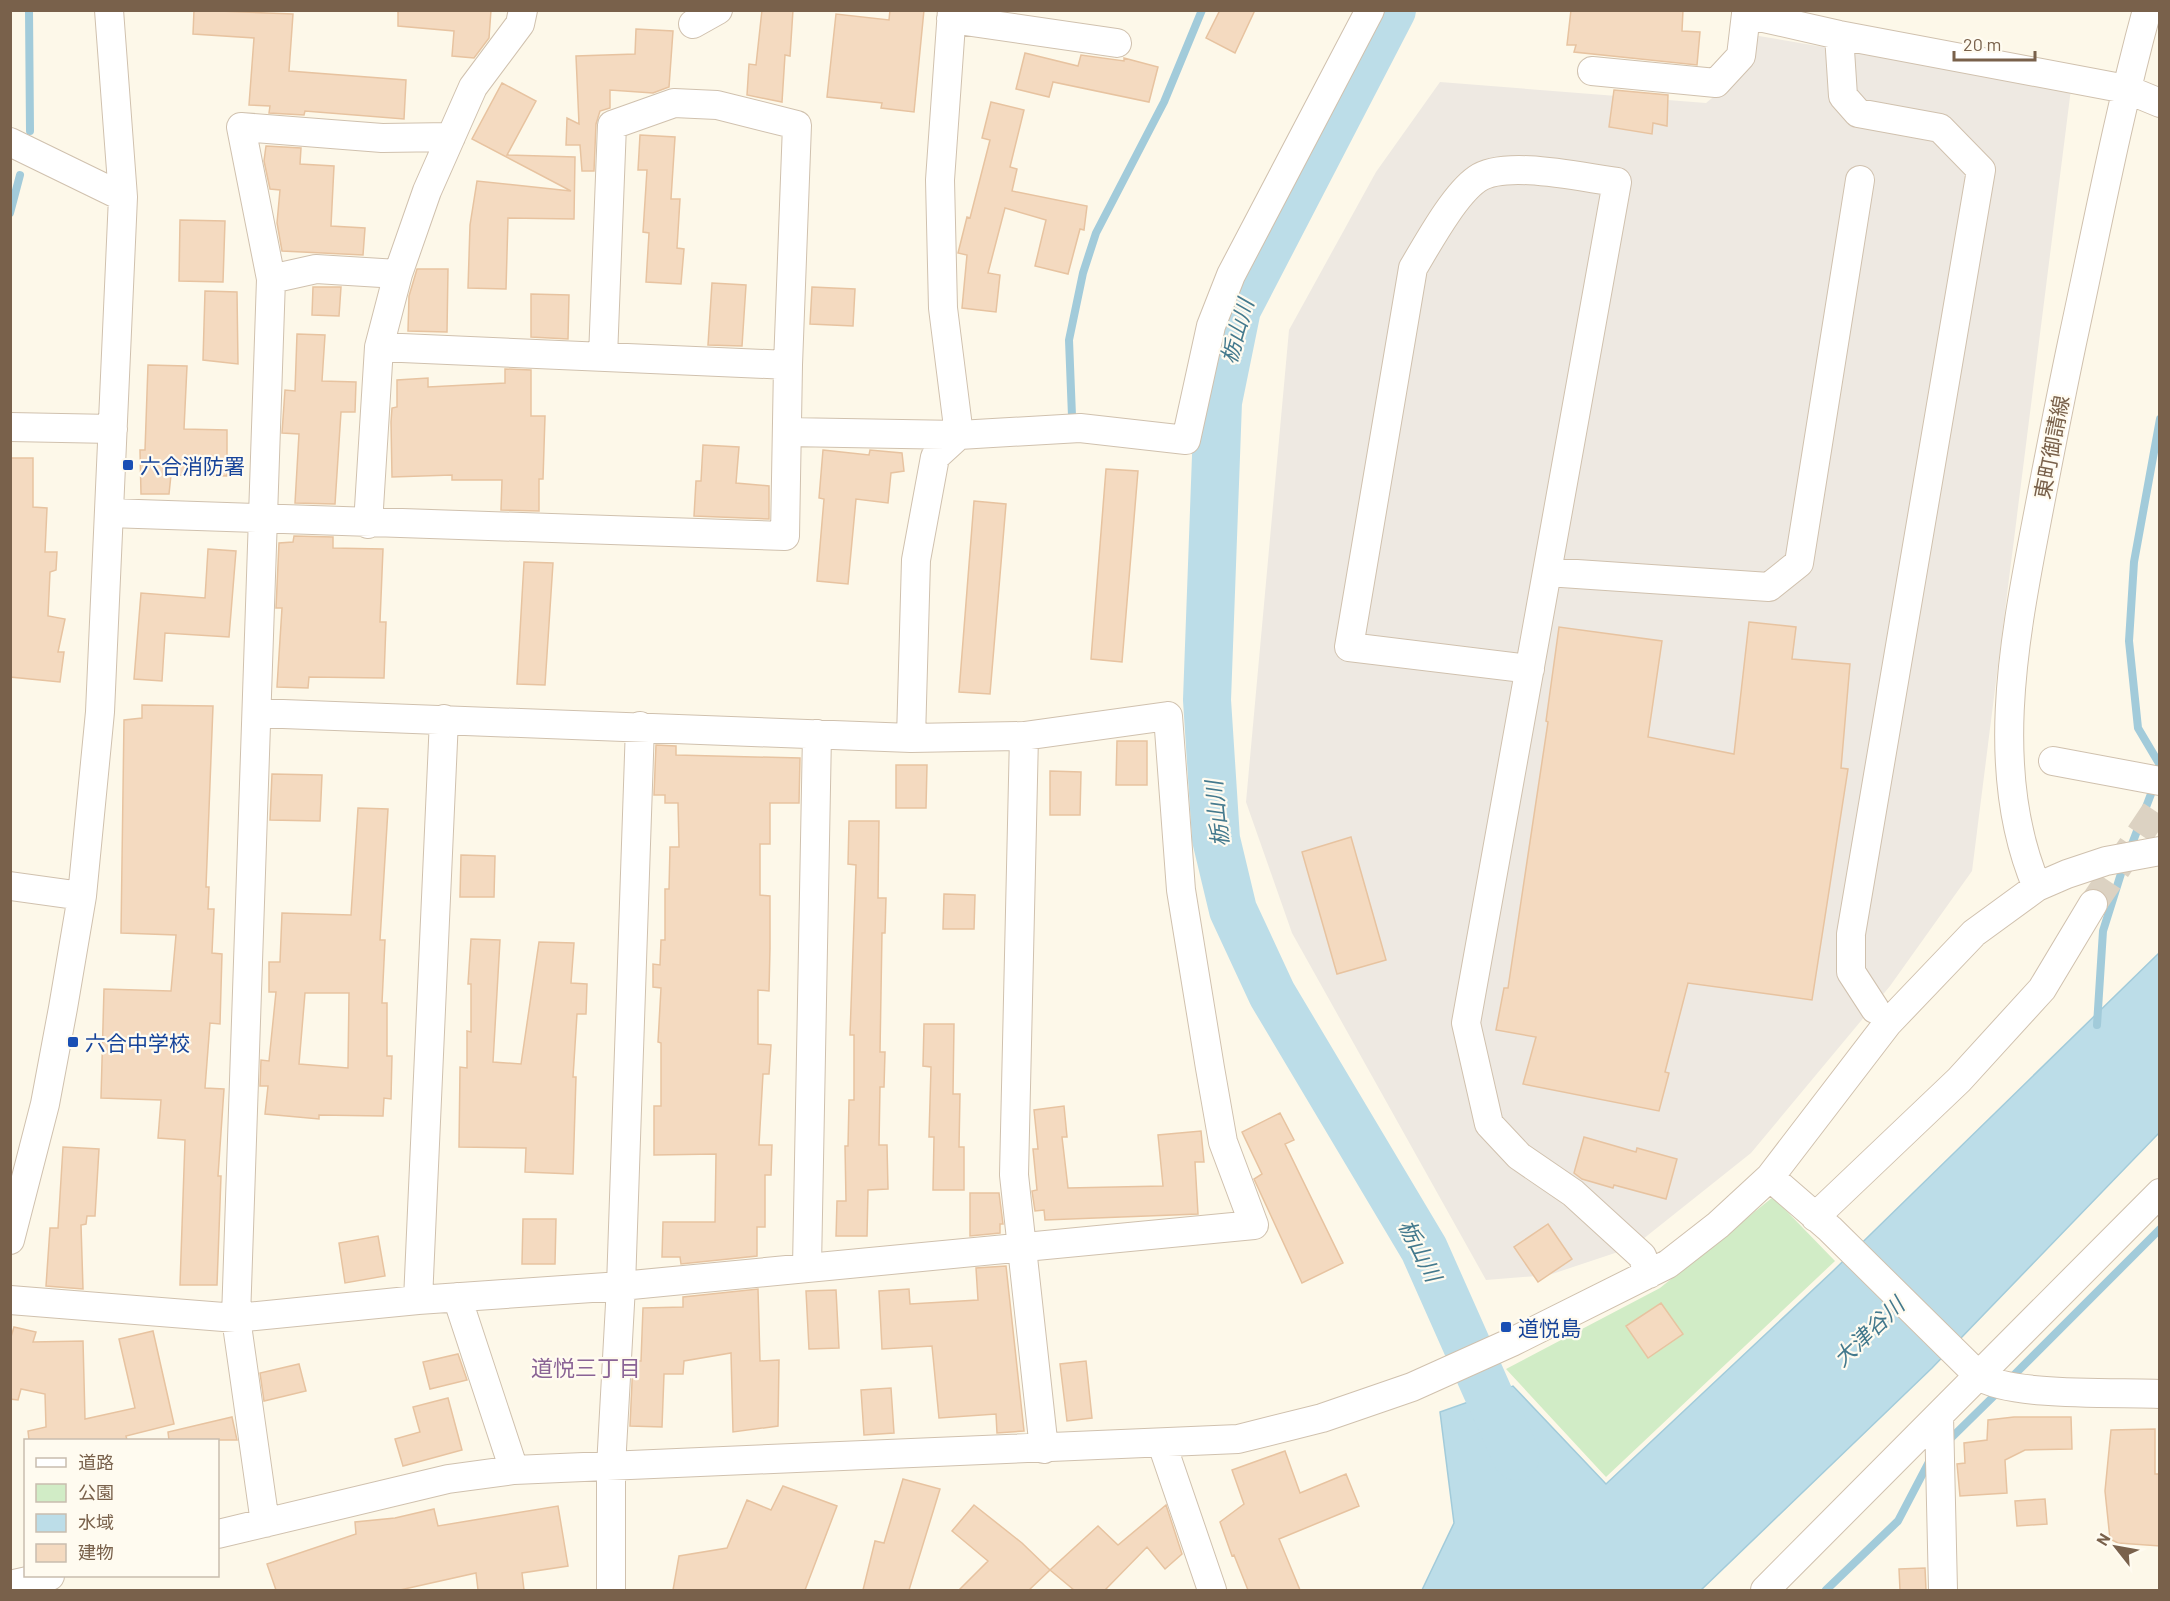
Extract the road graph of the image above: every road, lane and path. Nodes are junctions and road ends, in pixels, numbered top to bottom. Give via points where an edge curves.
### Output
1 (109, 10) edge
2 (523, 10) edge
3 (718, 10) edge
4 (1370, 10) edge
5 (2147, 10) edge
6 (1747, 12) edge
7 (952, 14) edge
8 (693, 24) dead end
9 (1839, 35) junction
10 (1117, 43) dead end
11 (1592, 70) dead end
12 (2126, 89) junction
13 (2160, 103) edge
14 (451, 137) junction
15 (11, 145) edge
16 (1860, 180) dead end
17 (123, 197) junction
18 (398, 274) junction
19 (272, 279) junction
20 (379, 347) junction
21 (603, 357) junction
22 (788, 365) junction
23 (10, 427) edge
24 (113, 429) junction
25 (787, 432) junction
26 (959, 435) junction
27 (109, 513) junction
28 (262, 519) junction
29 (368, 524) junction
30 (1547, 572) junction
31 (1530, 669) junction
32 (257, 713) junction
33 (444, 719) junction
34 (640, 726) junction
35 (817, 734) junction
36 (1024, 736) junction
37 (911, 738) junction
38 (2053, 760) dead end
39 (2160, 781) edge
40 (2160, 851) edge
41 (10, 886) edge
42 (2037, 887) junction
43 (82, 896) junction
44 (2094, 904) tunnel mouth
45 (1875, 1010) dead end
46 (1770, 1177) junction
47 (2160, 1193) edge
48 (14, 1211) edge
49 (1823, 1223) junction
50 (10, 1240) edge
51 (1022, 1246) junction
52 (807, 1267) junction
53 (1649, 1274) junction
54 (621, 1286) junction
55 (457, 1297) junction
56 (418, 1299) junction
57 (10, 1300) edge
58 (236, 1318) junction
59 (1979, 1376) junction
60 (2160, 1394) edge
61 (1939, 1416) junction
62 (1162, 1444) junction
63 (1044, 1449) junction
64 (611, 1467) junction
65 (514, 1470) junction
66 (265, 1523) junction
67 (219, 1534) edge
68 (42, 1577) edge
69 (10, 1585) edge
70 (611, 1590) edge
71 (1212, 1590) edge
72 (1765, 1590) edge
73 (1943, 1590) edge

1 - 17 street
2 - 14 street via 520,24 473,87
3 - 8 street
4 - 26 street via 1231,275 1211,326 1185,440 1080,428
5 - 12 street, 東町御請線
6 - 9 street
6 - 11 street via 1741,56 1716,83
7 - 10 street
7 - 26 street via 940,192 943,308
9 - 12 street
9 - 45 street via 1843,96 1858,113 1940,128 1981,170 1851,934 1851,972
12 - 13 street
12 - 42 street, 東町御請線 via 2053,432 2015,638 2009,772 2023,849
14 - 18 street
14 - 19 street via 382,138 241,127
15 - 17 street
16 - 30 street via 1799,562 1769,587
17 - 24 street
18 - 19 street via 316,269
18 - 20 street
19 - 28 street
20 - 21 street
20 - 29 street
21 - 22 street
21 - 22 street via 612,125 674,103 717,105 798,125
22 - 25 street
23 - 24 street
24 - 27 street
25 - 26 street
25 - 29 street via 784,536
26 - 37 street via 935,457 916,560
27 - 28 street
27 - 43 street via 99,712
28 - 29 street
28 - 32 street
30 - 31 street
30 - 31 street via 1617,182 1510,168 1478,178 1444,217 1413,268 1350,647
31 - 53 street via 1466,1023 1489,1124 1519,1156 1573,1193 1642,1256
32 - 33 street
32 - 58 street
33 - 34 street
33 - 56 street
34 - 35 street
34 - 54 street
35 - 37 street
35 - 52 street
36 - 37 street
36 - 51 street via 1014,1175
36 - 51 street via 1168,716 1181,890 1210,1068 1223,1142 1254,1224
38 - 39 street
40 - 42 street via 2106,861
41 - 43 street
42 - 46 street via 1974,933 1888,1023
43 - 48 street via 45,1104
44 - 49 street via 2042,989
46 - 49 street
46 - 53 street via 1718,1225
47 - 59 street
48 - 50 street
49 - 59 street
51 - 52 street
51 - 63 street
52 - 54 street
53 - 62 street via 1412,1387 1322,1418 1238,1439
54 - 55 street
54 - 64 street
55 - 56 street
55 - 65 street
56 - 58 street
57 - 58 street
58 - 66 street
59 - 60 street via 1990,1383 2023,1389
59 - 61 street
61 - 72 street
61 - 73 street
62 - 63 street
62 - 71 street
63 - 64 street
64 - 65 street
64 - 70 street
65 - 66 street via 447,1479
66 - 67 street
68 - 69 street

